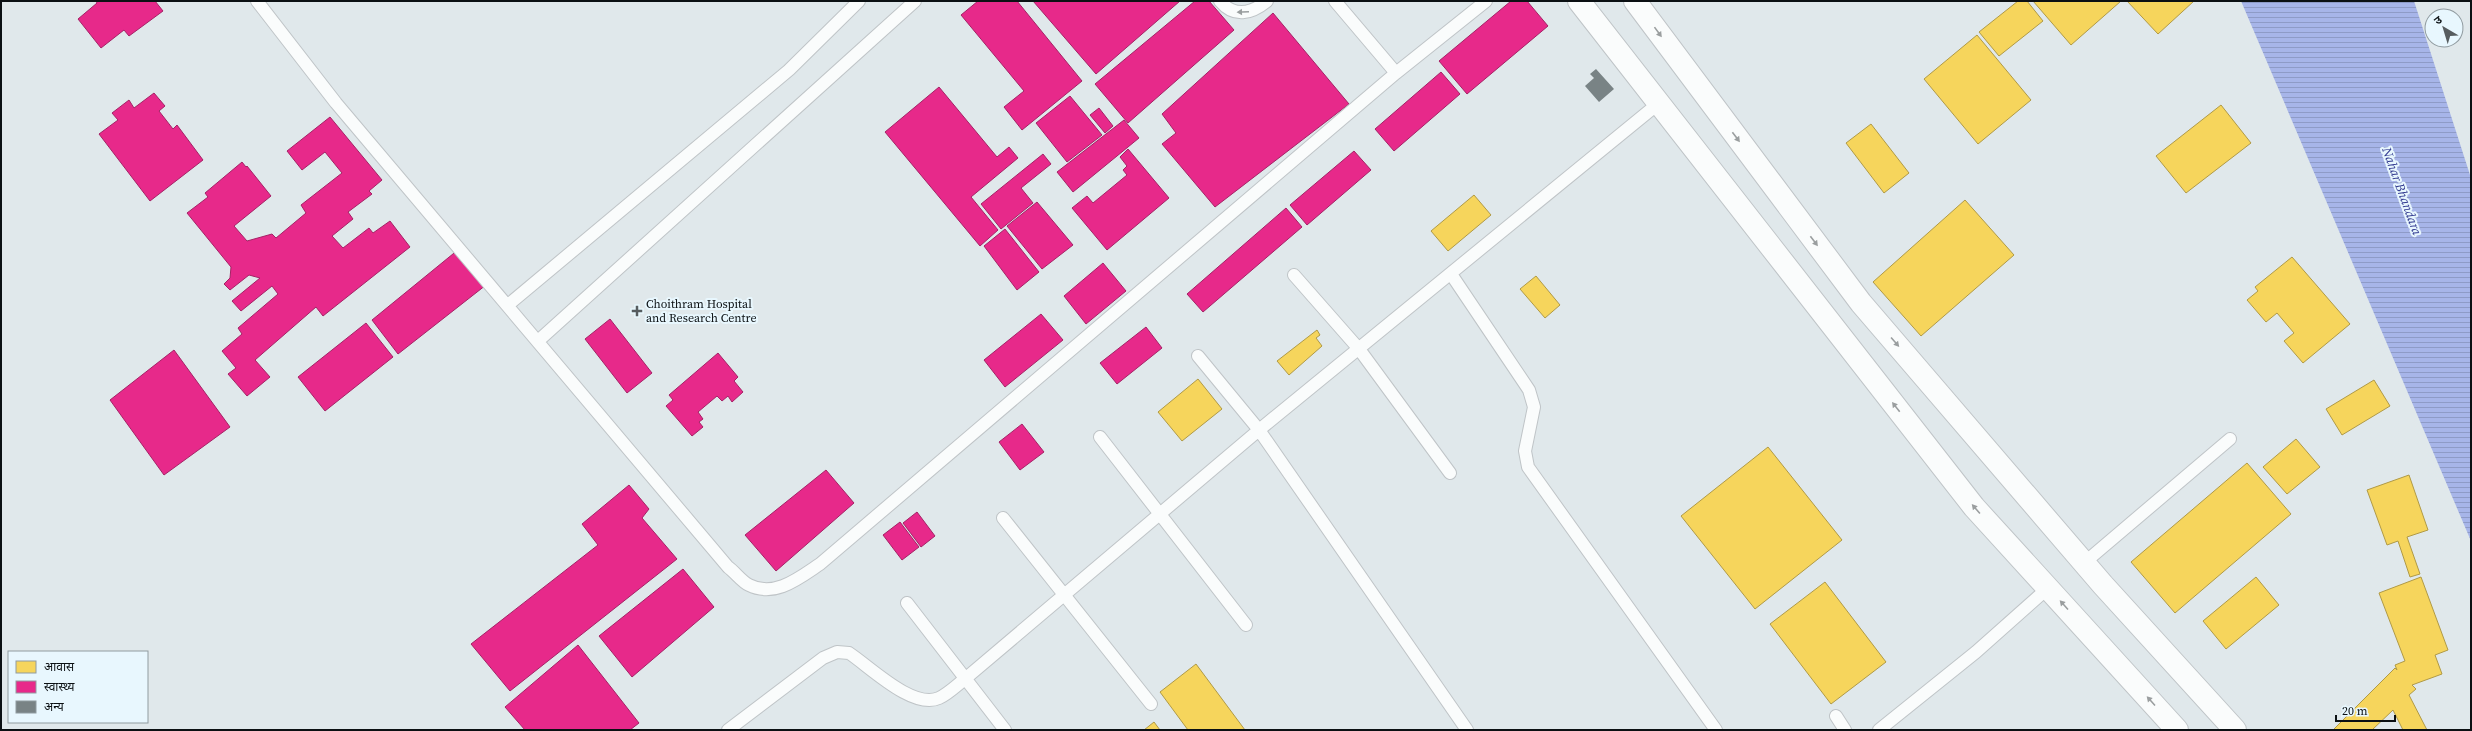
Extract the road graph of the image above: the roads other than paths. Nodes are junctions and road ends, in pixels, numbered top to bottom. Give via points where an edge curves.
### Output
1 (257, 1) edge
2 (859, 1) edge
3 (915, 1) edge
4 (1220, 1) edge
5 (1267, 1) edge
6 (1335, 1) edge
7 (1486, 1) edge
8 (1579, 1) edge
9 (1635, 1) edge
10 (1396, 72) junction
11 (1659, 103) junction
12 (1450, 274) junction
13 (1294, 275) dead end
14 (508, 305) junction
15 (538, 341) junction
16 (1359, 349) junction
17 (1198, 356) dead end
18 (1259, 430) junction
19 (1100, 437) dead end
20 (2230, 439) dead end
21 (1450, 474) dead end
22 (1159, 514) junction
23 (1003, 518) dead end
24 (2084, 563) junction
25 (2048, 588) junction
26 (1064, 595) junction
27 (907, 603) dead end
28 (1246, 625) dead end
29 (966, 678) junction
30 (1151, 704) dead end
31 (1836, 716) dead end
32 (729, 730) edge
33 (1005, 730) edge
34 (1467, 730) edge
35 (1716, 730) edge
36 (1845, 730) edge
37 (1879, 730) edge
38 (2177, 730) edge
39 (2235, 730) edge

1 - 14 lane via 336,102
2 - 14 lane via 789,70
3 - 15 lane
5 -> 4 lane via 1249,12 1241,13 1228,9
6 - 10 lane
7 - 10 lane
8 - 11 main road
9 -> 24 main road via 1861,303
10 - 15 lane via 820,564 793,582 767,590 749,585 728,567
11 - 12 lane
25 -> 11 main road via 1974,507
12 - 16 lane
12 - 35 lane via 1529,390 1534,407 1525,451 1528,467
13 - 16 lane
14 - 15 lane
16 - 18 lane
16 - 21 lane
17 - 18 lane
18 - 22 lane
18 - 34 lane
19 - 22 lane
20 - 24 lane
22 - 26 lane
22 - 28 lane
23 - 26 lane
24 - 39 main road
25 - 37 lane via 1976,652
38 -> 25 main road
26 - 29 lane
26 - 30 lane
27 - 29 lane
29 - 32 lane via 938,699 920,700 907,694 849,653 837,652 823,658
29 - 33 lane
31 - 36 lane

